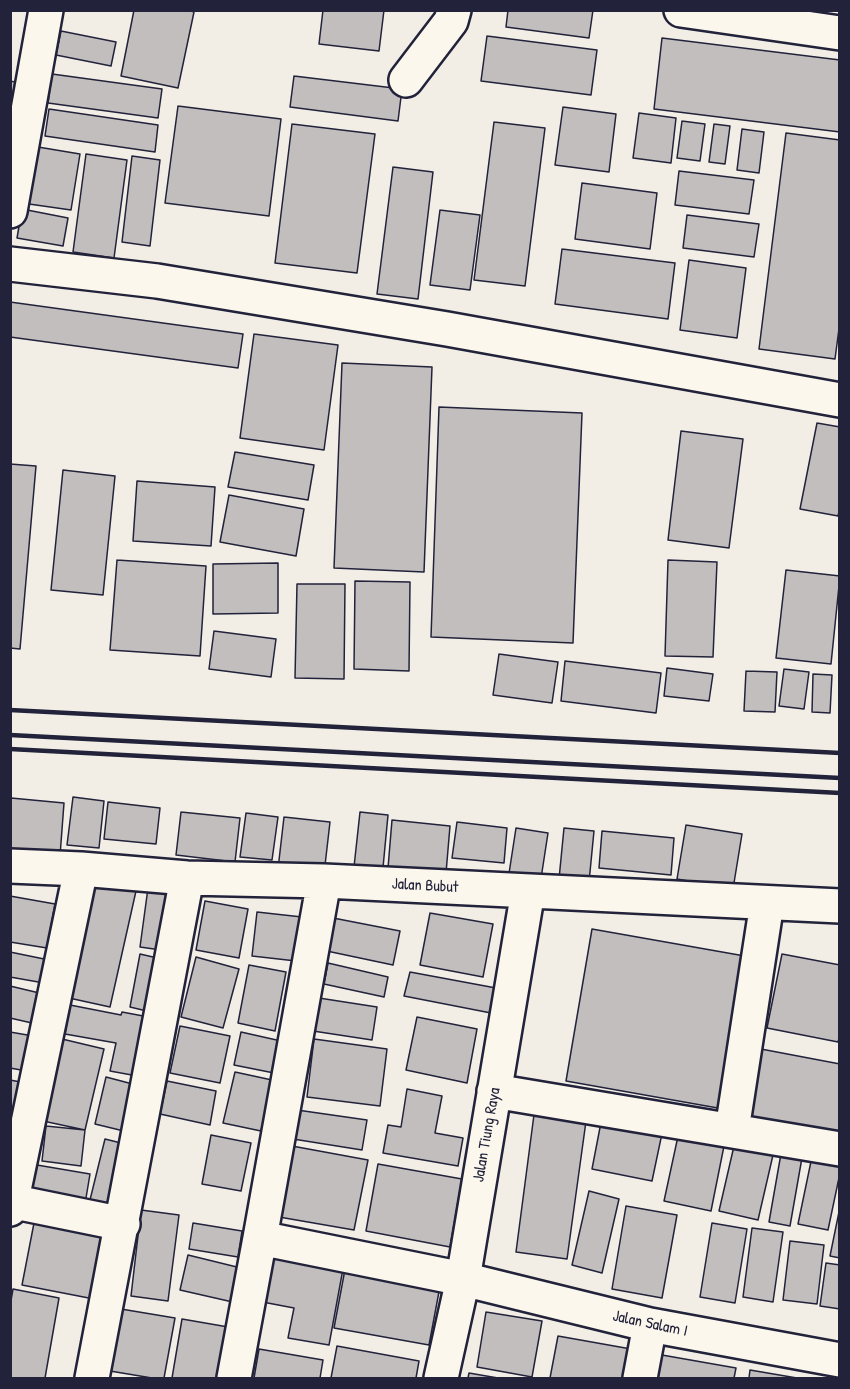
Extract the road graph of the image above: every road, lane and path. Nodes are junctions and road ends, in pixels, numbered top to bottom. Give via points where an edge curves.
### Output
1 (46, 10) edge
2 (454, 10) edge
3 (681, 10) edge
4 (840, 33) edge
5 (406, 80) dead end
6 (10, 211) edge
7 (10, 264) edge
8 (840, 400) edge
9 (10, 866) edge
10 (81, 869) junction
11 (187, 878) junction
12 (324, 881) junction
13 (528, 891) junction
14 (767, 903) junction
15 (840, 906) edge
16 (494, 1091) junction
17 (732, 1130) junction
18 (840, 1149) edge
19 (11, 1204) edge
20 (123, 1224) junction
21 (261, 1238) junction
22 (463, 1279) junction
23 (650, 1325) junction
24 (829, 1365) edge
25 (92, 1378) edge
26 (234, 1378) edge
27 (441, 1378) edge
28 (640, 1378) edge

1 - 6 street
2 - 5 street via 451,21
3 - 4 street
7 - 8 street via 157,281
9 - 10 street, Jalan Bubut
10 - 11 street, Jalan Bubut
10 - 19 street
11 - 12 street, Jalan Bubut
11 - 20 street
12 - 13 street, Jalan Bubut
12 - 21 street
13 - 14 street, Jalan Bubut
13 - 16 street, Jalan Tiung Raya
14 - 15 street, Jalan Bubut
14 - 17 street
16 - 17 street
16 - 22 street, Jalan Tiung Raya
17 - 18 street
19 - 20 street
20 - 25 street
21 - 22 street, Jalan Salam I
21 - 26 street
22 - 23 street, Jalan Salam I
22 - 27 street, Jalan Tiung Raya
23 - 24 street, Jalan Salam I
23 - 28 street

